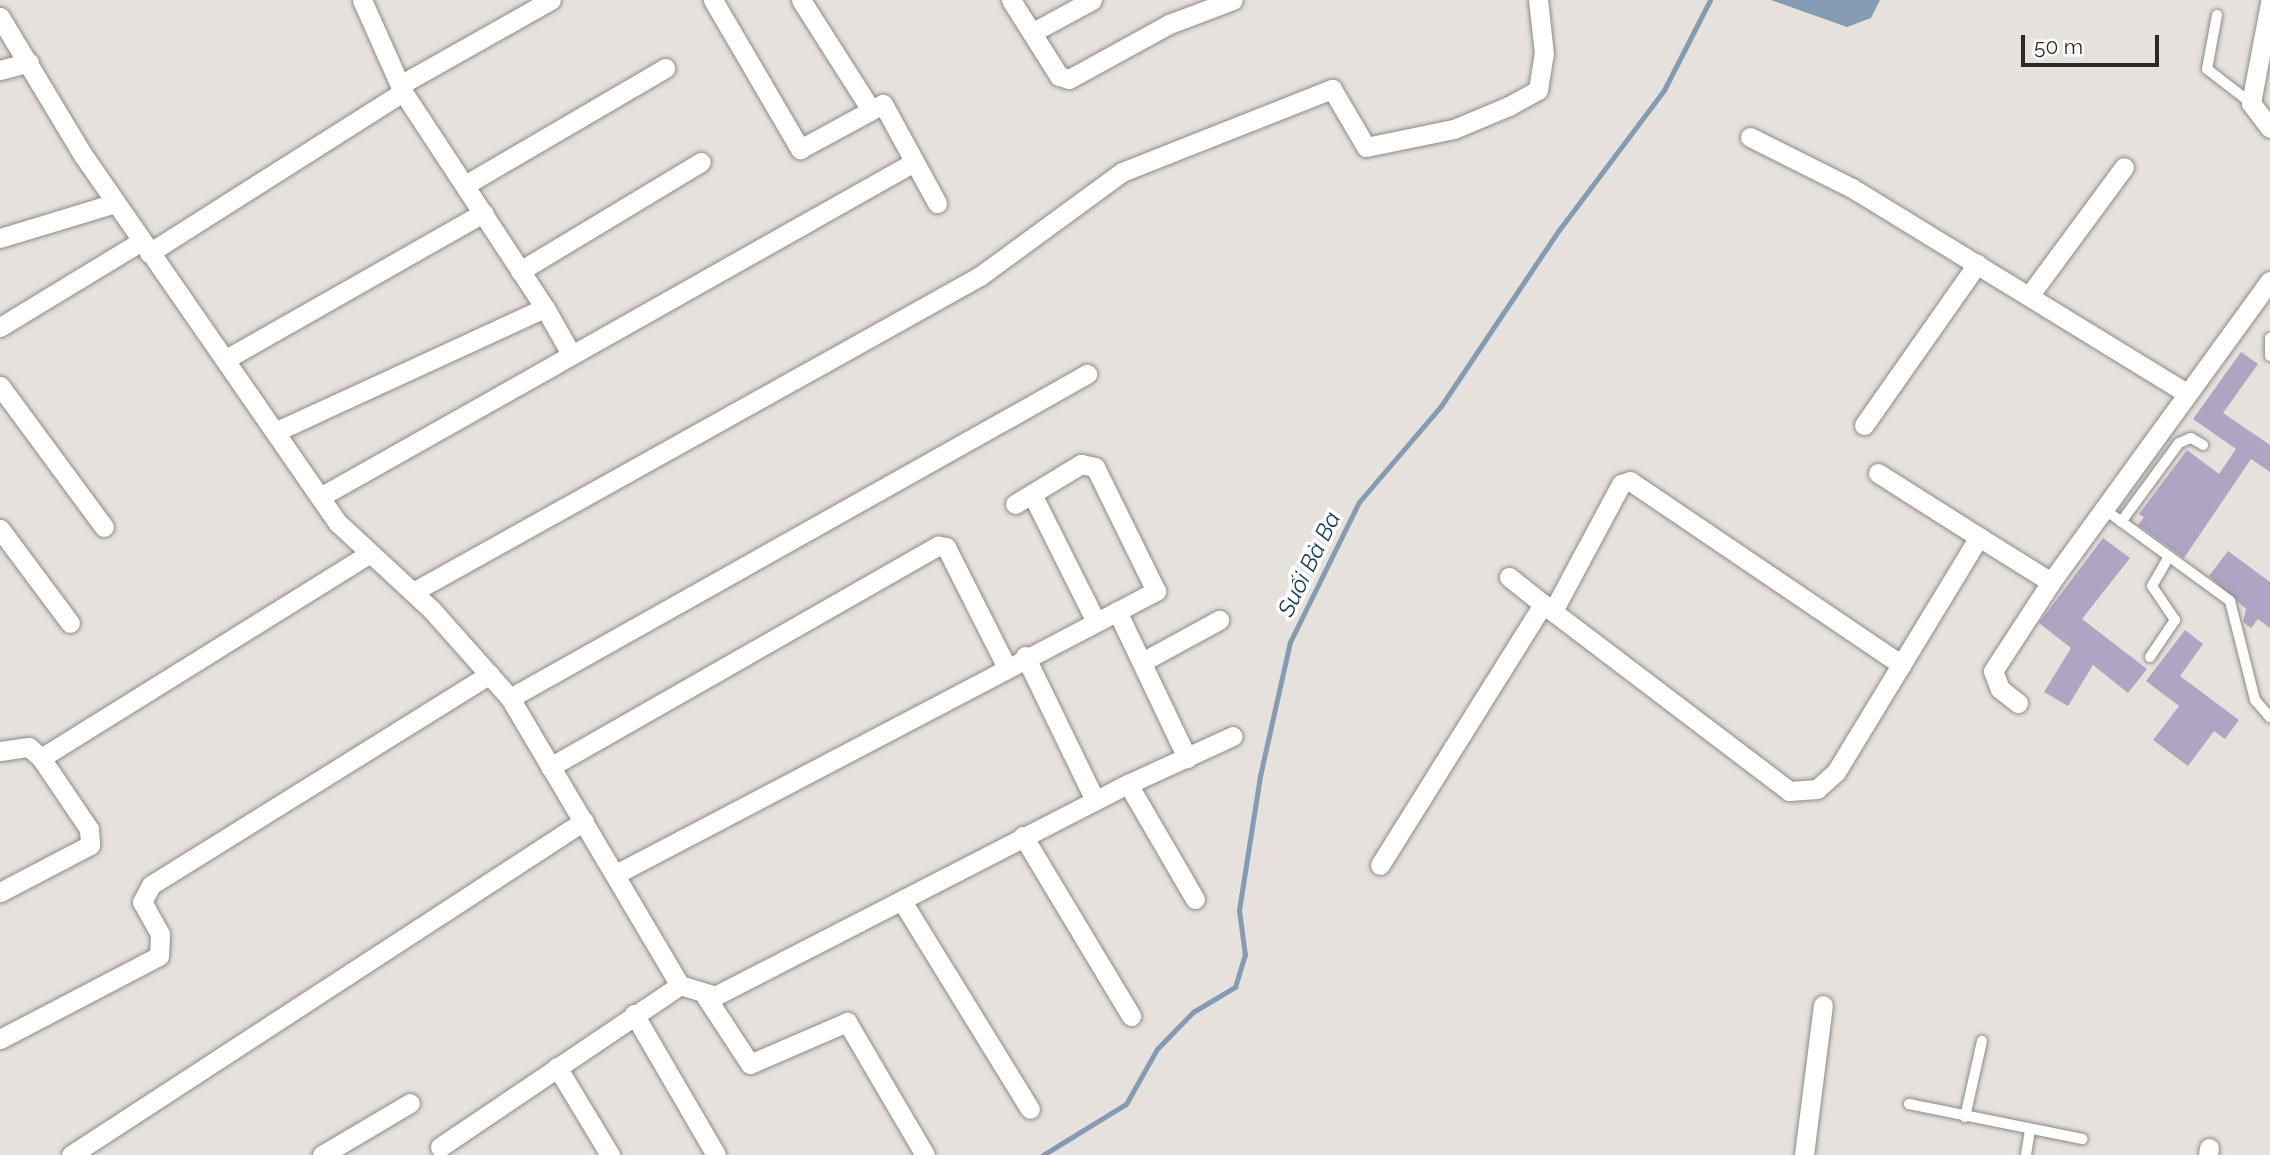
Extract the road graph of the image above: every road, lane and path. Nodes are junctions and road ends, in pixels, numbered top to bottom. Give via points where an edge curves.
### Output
1 (362, 0) edge
2 (551, 0) edge
3 (713, 0) edge
4 (801, 0) edge
5 (1011, 0) edge
6 (1092, 0) edge
7 (1233, 0) edge
8 (1538, 0) edge
9 (2270, 4) edge
10 (2217, 15) dead end
11 (0, 17) edge
12 (1034, 32) junction
13 (29, 62) junction
14 (665, 68) dead end
15 (0, 70) edge
16 (401, 88) junction
17 (2251, 103) junction
18 (871, 110) junction
19 (2270, 128) edge
20 (1750, 137) dead end
21 (701, 162) dead end
22 (914, 162) junction
23 (2124, 167) dead end
24 (465, 185) junction
25 (115, 203) junction
26 (937, 204) dead end
27 (483, 213) junction
28 (0, 238) edge
29 (145, 247) junction
30 (1977, 264) junction
31 (520, 271) junction
32 (2270, 281) edge
33 (2029, 296) junction
34 (545, 308) junction
35 (0, 327) edge
36 (2270, 338) edge
37 (571, 354) junction
38 (2270, 356) edge
39 (226, 359) junction
40 (1087, 374) dead end
41 (0, 386) edge
42 (2187, 393) junction
43 (1864, 425) dead end
44 (277, 431) junction
45 (2203, 445) dead end
46 (1878, 472) dead end
47 (320, 497) junction
48 (2104, 509) junction
49 (2121, 522) junction
50 (104, 527) dead end
51 (0, 529) edge
52 (1979, 537) junction
53 (369, 554) junction
54 (2169, 557) junction
55 (1508, 578) dead end
56 (2051, 582) junction
57 (413, 592) junction
58 (1548, 608) junction
59 (1117, 611) junction
60 (1095, 620) junction
61 (1219, 620) dead end
62 (70, 623) dead end
63 (1025, 656) junction
64 (2150, 657) dead end
65 (1142, 662) junction
66 (1902, 665) junction
67 (1006, 666) junction
68 (490, 674) junction
69 (510, 698) junction
70 (2018, 703) dead end
71 (2270, 717) edge
72 (1233, 736) dead end
73 (0, 751) edge
74 (41, 758) junction
75 (1188, 758) junction
76 (550, 767) junction
77 (1128, 784) junction
78 (1095, 800) junction
79 (584, 821) junction
80 (1023, 836) junction
81 (1380, 865) dead end
82 (616, 874) junction
83 (0, 892) edge
84 (1195, 900) dead end
85 (902, 901) junction
86 (680, 985) junction
87 (706, 997) junction
88 (1823, 1004) dead end
89 (634, 1014) junction
90 (1131, 1017) dead end
91 (0, 1039) edge
92 (1982, 1041) dead end
93 (558, 1067) junction
94 (411, 1103) dead end
95 (1909, 1104) dead end
96 (1030, 1109) dead end
97 (1965, 1117) junction
98 (2030, 1131) junction
99 (2081, 1139) dead end
100 (440, 1147) dead end
101 (71, 1155) edge
102 (322, 1155) edge
103 (610, 1155) edge
104 (716, 1155) edge
105 (925, 1155) edge
106 (1804, 1155) edge
107 (2026, 1155) edge

1 - 16 street
2 - 16 street
3 - 18 street via 800,149
4 - 18 street
5 - 12 street
6 - 12 street
7 - 12 street via 1169,24 1069,79 1059,76
8 - 57 street via 1544,54 1538,90 1509,106 1454,129 1366,147 1332,89 1122,172 980,276
9 - 17 street
10 - 17 lane via 2207,69
11 - 13 street
13 - 15 street
13 - 25 street
14 - 24 street
16 - 24 street
16 - 29 street
17 - 19 street
18 - 22 street via 883,104
20 - 30 street via 1852,188
21 - 31 street
22 - 26 street
22 - 37 street
23 - 33 street
24 - 27 street
25 - 28 street
25 - 29 street
27 - 31 street
27 - 39 street
29 - 35 street
29 - 39 street
30 - 33 street
30 - 43 street
31 - 34 street
32 - 42 street
33 - 42 street
34 - 37 street
34 - 44 street
36 - 38 lane
37 - 47 street
39 - 44 street
40 - 69 street
41 - 50 street
42 - 48 street
44 - 47 street
45 - 49 lane via 2191,438 2179,443
46 - 52 street
47 - 53 street
48 - 49 lane
48 - 56 street
49 - 54 lane
51 - 62 street
52 - 56 street
52 - 66 street
53 - 57 street
53 - 74 street
54 - 64 lane via 2152,586 2175,620
54 - 71 lane via 2230,601 2255,700
55 - 58 street
56 - 70 street via 1993,671 2000,689
57 - 68 street
58 - 66 street via 1621,484 1630,481
58 - 66 street via 1789,791 1817,789 1836,772
58 - 81 street
59 - 60 street
59 - 60 street via 1156,587 1095,467 1081,464 1023,499
59 - 65 street
60 - 63 street
61 - 65 street
63 - 67 street
63 - 78 street
65 - 75 street
67 - 76 street via 946,547 938,546
67 - 82 street
68 - 69 street
68 - 91 street via 150,885 142,902 160,934 159,956
69 - 76 street
72 - 75 street
73 - 74 street via 29,747
74 - 83 street via 89,830 90,845
75 - 77 street
76 - 79 street
77 - 78 street
77 - 84 street
78 - 80 street
79 - 82 street
79 - 101 street
80 - 85 street
80 - 90 street
82 - 86 street
85 - 87 street
85 - 96 street
86 - 87 street
86 - 89 street
87 - 105 street via 750,1065 847,1022
88 - 106 street
89 - 93 street
89 - 104 street
92 - 97 lane
93 - 100 street
93 - 103 street
94 - 102 street
95 - 97 lane
97 - 98 lane
98 - 99 lane
98 - 107 lane

